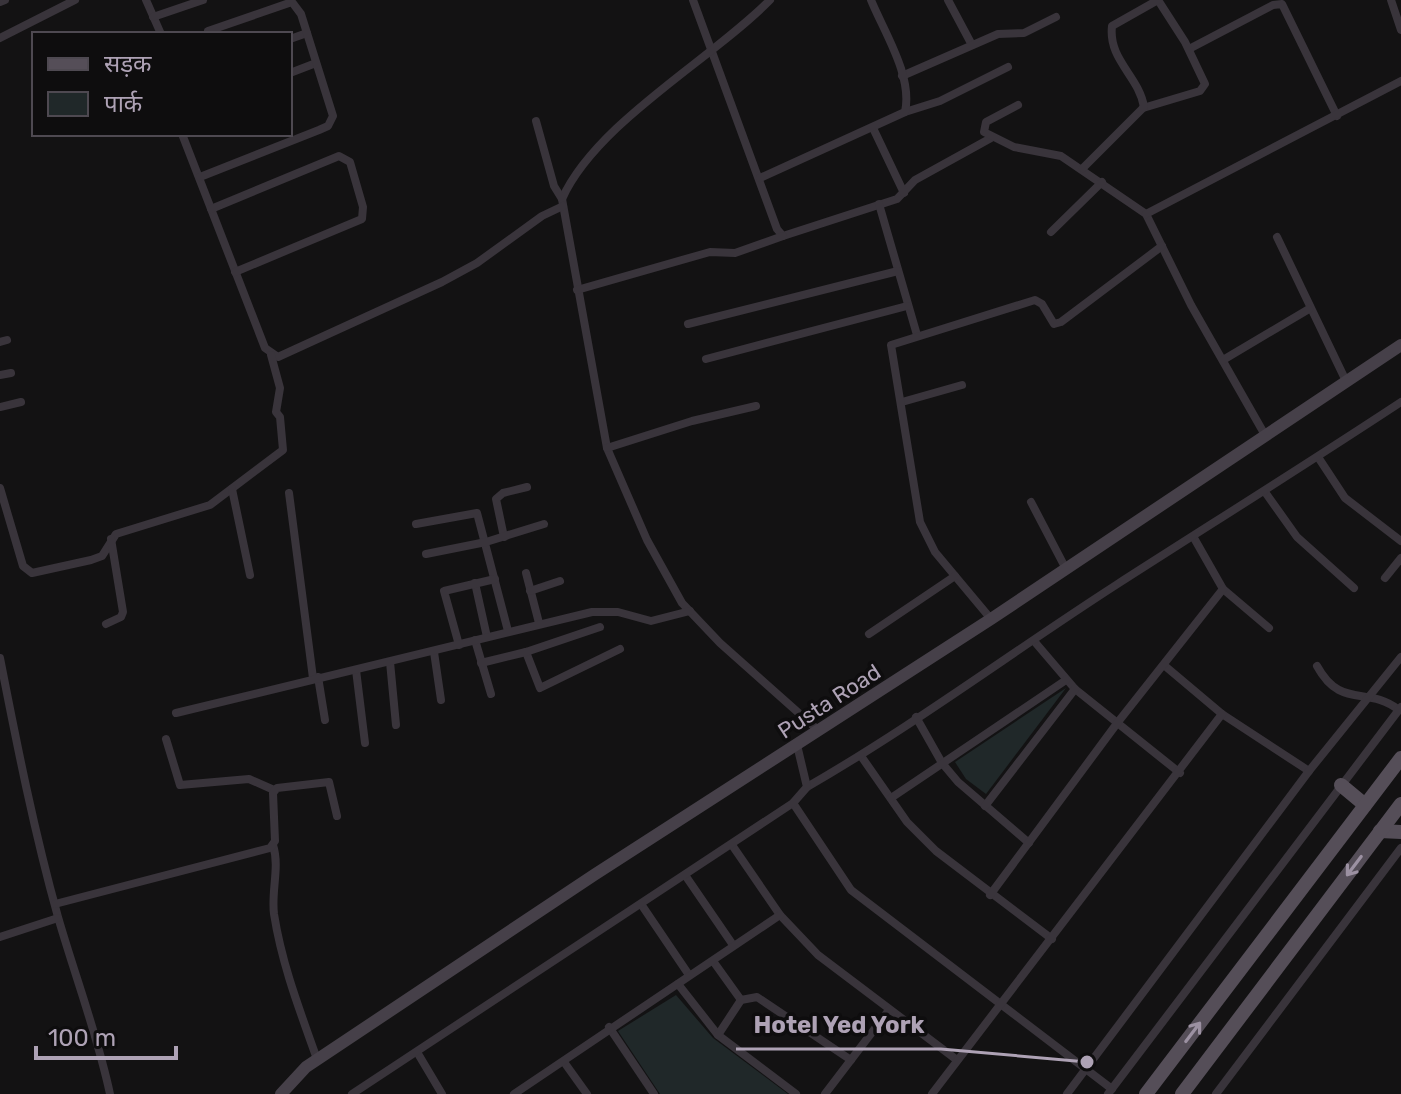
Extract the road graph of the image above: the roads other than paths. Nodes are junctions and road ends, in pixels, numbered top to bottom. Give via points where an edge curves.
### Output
1 (75, 0) edge
2 (146, 0) edge
3 (203, 0) edge
4 (693, 0) edge
5 (770, 0) edge
6 (871, 0) edge
7 (948, 0) edge
8 (1158, 0) edge
9 (1391, 0) edge
10 (295, 1) edge
11 (153, 17) junction
12 (1056, 17) dead end
13 (1401, 30) edge
14 (208, 31) dead end
15 (160, 32) edge
16 (307, 33) junction
17 (0, 38) edge
18 (292, 38) edge
19 (972, 45) junction
20 (1189, 49) junction
21 (710, 53) junction
22 (316, 63) junction
23 (1008, 67) dead end
24 (292, 72) edge
25 (902, 76) junction
26 (1401, 81) edge
27 (1018, 105) dead end
28 (1143, 108) junction
29 (905, 112) junction
30 (1337, 116) junction
31 (536, 121) dead end
32 (873, 128) junction
33 (183, 136) edge
34 (991, 138) junction
35 (1083, 168) junction
36 (200, 177) junction
37 (760, 178) junction
38 (1102, 182) junction
39 (904, 193) junction
40 (563, 203) junction
41 (879, 204) junction
42 (211, 209) junction
43 (1146, 214) junction
44 (1051, 232) dead end
45 (783, 236) junction
46 (1277, 237) dead end
47 (1162, 246) junction
48 (898, 271) junction
49 (235, 272) junction
50 (577, 290) junction
51 (907, 306) junction
52 (1309, 309) junction
53 (688, 324) dead end
54 (917, 335) junction
55 (1401, 345) edge
56 (271, 355) junction
57 (706, 359) dead end
58 (1223, 360) junction
59 (11, 373) dead end
60 (0, 375) edge
61 (1346, 381) junction
62 (962, 385) dead end
63 (21, 402) dead end
64 (902, 402) junction
65 (1401, 402) edge
66 (756, 406) dead end
67 (0, 407) edge
68 (1265, 435) junction
69 (607, 448) junction
70 (1318, 457) junction
71 (527, 487) dead end
72 (0, 488) edge
73 (232, 489) junction
74 (1265, 492) junction
75 (289, 493) dead end
76 (1031, 502) dead end
77 (416, 524) dead end
78 (544, 524) dead end
79 (10, 528) junction
80 (0, 530) edge
81 (504, 537) junction
82 (1194, 538) junction
83 (111, 539) junction
84 (1401, 541) edge
85 (486, 542) junction
86 (426, 554) dead end
87 (1401, 558) edge
88 (1066, 569) junction
89 (526, 573) dead end
90 (250, 575) dead end
91 (955, 576) junction
92 (1385, 578) dead end
93 (495, 579) junction
94 (560, 581) dead end
95 (475, 583) junction
96 (1354, 588) dead end
97 (1223, 589) junction
98 (530, 591) junction
99 (690, 611) junction
100 (991, 619) junction
101 (539, 623) junction
102 (106, 624) dead end
103 (600, 627) dead end
104 (1269, 628) dead end
105 (508, 631) junction
106 (869, 634) dead end
107 (487, 637) junction
108 (475, 640) junction
109 (1034, 641) junction
110 (459, 645) junction
111 (620, 649) dead end
112 (434, 652) junction
113 (526, 652) junction
114 (1401, 657) edge
115 (0, 658) edge
116 (390, 662) junction
117 (481, 663) junction
118 (1165, 666) junction
119 (1317, 666) dead end
120 (356, 670) junction
121 (315, 678) junction
122 (1066, 680) junction
123 (1075, 689) junction
124 (491, 694) dead end
125 (1370, 698) junction
126 (441, 700) dead end
127 (4, 701) edge
128 (1400, 708) edge
129 (176, 713) dead end
130 (1222, 714) junction
131 (916, 717) junction
132 (325, 720) dead end
133 (1118, 722) junction
134 (396, 725) dead end
135 (819, 731) junction
136 (166, 739) dead end
137 (365, 743) dead end
138 (797, 745) junction
139 (861, 756) junction
140 (1401, 758) edge
141 (942, 763) junction
142 (1309, 771) junction
143 (1180, 773) junction
144 (1341, 785) junction
145 (807, 787) junction
146 (274, 790) junction
147 (891, 798) junction
148 (793, 803) junction
149 (1401, 804) edge
150 (1365, 805) junction
151 (985, 806) junction
152 (337, 816) dead end
153 (1380, 831) junction
154 (1401, 832) edge
155 (1029, 843) junction
156 (273, 845) junction
157 (732, 845) junction
158 (1401, 848) edge
159 (685, 875) junction
160 (990, 895) junction
161 (55, 904) junction
162 (641, 904) junction
163 (780, 915) junction
164 (58, 918) junction
165 (0, 937) edge
166 (1052, 939) junction
167 (733, 945) junction
168 (713, 961) junction
169 (689, 975) junction
170 (678, 984) junction
171 (741, 1000) junction
172 (1002, 1007) junction
173 (889, 1010) junction
174 (609, 1027) junction
175 (718, 1035) junction
176 (417, 1052) junction
177 (317, 1059) junction
178 (851, 1060) junction
179 (957, 1060) junction
180 (564, 1062) junction
181 (1086, 1069) junction
182 (1110, 1091) edge
183 (110, 1094) edge
184 (281, 1094) edge
185 (352, 1094) edge
186 (442, 1094) edge
187 (514, 1094) edge
188 (587, 1094) edge
189 (654, 1094) edge
190 (796, 1094) edge
191 (825, 1094) edge
192 (932, 1094) edge
193 (1067, 1094) edge
194 (1146, 1094) edge
195 (1182, 1094) edge
196 (1216, 1094) edge

1 - 17 street
2 - 11 street
3 - 11 street
4 - 21 street
5 - 21 street
6 - 25 street
7 - 19 street
8 - 20 street
8 - 28 street via 1112,26 1113,51 1142,94
9 - 13 street
10 - 14 street
10 - 16 street
11 - 15 street
12 - 19 street via 1024,33 1005,32
16 - 18 street
16 - 22 street
19 - 25 street
20 - 28 street via 1203,88
20 - 30 street via 1282,4
21 - 37 street
21 - 40 street via 653,96 581,166
22 - 24 street
22 - 36 street via 333,116 328,126
23 - 29 street
25 - 29 street
26 - 30 street
27 - 34 street via 983,125
28 - 35 street
29 - 32 street
30 - 43 street
31 - 40 street
32 - 37 street
32 - 39 street
33 - 36 street
34 - 35 street via 1061,156
34 - 39 street via 915,180
35 - 38 street
36 - 42 street
37 - 45 street
38 - 43 street
38 - 44 street
39 - 41 street
40 - 50 street
40 - 56 street via 442,282 284,357
41 - 45 street
41 - 48 street
42 - 49 street
42 - 49 street via 339,156 350,162 362,219
43 - 47 street
45 - 50 street via 739,252 710,252
46 - 52 street
47 - 54 street via 1061,322 1054,324 1035,300
47 - 58 street
48 - 51 street
48 - 53 street
49 - 56 street
50 - 69 street
51 - 54 street
51 - 57 street
52 - 58 street
52 - 61 street
54 - 64 street via 891,345
55 - 61 street, Pusta Road
56 - 73 street via 280,388 276,412 283,450
58 - 68 street
59 - 60 street
61 - 68 street, Pusta Road
62 - 64 street
63 - 67 street
64 - 91 street via 920,522
65 - 70 street
66 - 69 street
68 - 88 street, Pusta Road
69 - 99 street via 665,577
70 - 74 street
70 - 84 street via 1345,498
71 - 81 street via 496,499
72 - 79 street
73 - 83 street via 210,505
73 - 90 street
74 - 82 street
74 - 96 street via 1297,537
75 - 121 street
76 - 88 street
77 - 85 street via 477,513
78 - 81 street
79 - 80 street
79 - 83 street via 23,566 32,573 102,556
81 - 85 street
82 - 97 street
82 - 109 street
83 - 102 street via 123,612
85 - 86 street
85 - 93 street
87 - 92 street
88 - 100 street, Pusta Road
89 - 98 street
91 - 100 street
91 - 106 street
93 - 95 street
93 - 105 street
94 - 98 street
95 - 107 street
95 - 110 street via 442,593
97 - 104 street
97 - 118 street
98 - 101 street
99 - 101 street via 651,621 599,611
99 - 135 street
100 - 135 street, Pusta Road
101 - 105 street
103 - 113 street
105 - 107 street
107 - 108 street
108 - 110 street
108 - 117 street
109 - 122 street
109 - 131 street
110 - 112 street
111 - 113 street via 542,688
112 - 116 street
112 - 126 street
113 - 117 street
114 - 125 street
115 - 127 street
116 - 120 street
116 - 134 street
117 - 124 street
118 - 130 street
118 - 133 street
119 - 125 street via 1324,680 1340,692
120 - 121 street
120 - 137 street
121 - 129 street
121 - 132 street
122 - 123 street
122 - 141 street
123 - 133 street
123 - 151 street
125 - 128 street via 1382,697
125 - 142 street
127 - 161 street
128 - 144 street
130 - 142 street
130 - 143 street
131 - 139 street
131 - 141 street
133 - 143 street
133 - 155 street
135 - 138 street, Pusta Road
136 - 146 street via 180,785 249,779
138 - 145 street
138 - 177 street, Pusta Road
139 - 145 street
139 - 147 street
140 - 150 main road
141 - 147 street
141 - 151 street
142 - 181 street
143 - 166 street
144 - 150 main road
144 - 182 street
145 - 148 street
146 - 152 street via 329,782
146 - 156 street
147 - 160 street via 922,838
148 - 157 street
148 - 172 street via 851,890
149 - 153 main road
194 -> 150 main road
151 - 155 street
153 - 154 main road
153 -> 195 main road
155 - 160 street
156 - 161 street
156 - 177 street via 274,910 285,966
157 - 159 street
157 - 163 street
158 - 196 street
159 - 162 street
159 - 167 street
160 - 166 street
161 - 164 street
162 - 169 street
162 - 176 street
163 - 167 street
163 - 173 street via 818,955
164 - 165 street
164 - 183 street
166 - 172 street
167 - 168 street
168 - 169 street
168 - 171 street
169 - 170 street
170 - 174 street
170 - 175 street
171 - 175 street
171 - 178 street via 757,997
172 - 179 street
172 - 181 street
173 - 178 street
173 - 179 street
174 - 180 street
174 - 189 street
175 - 190 street
176 - 185 street
176 - 186 street
177 - 184 street, Pusta Road
178 - 191 street
179 - 192 street
180 - 187 street
180 - 188 street
181 - 182 street
181 - 193 street

